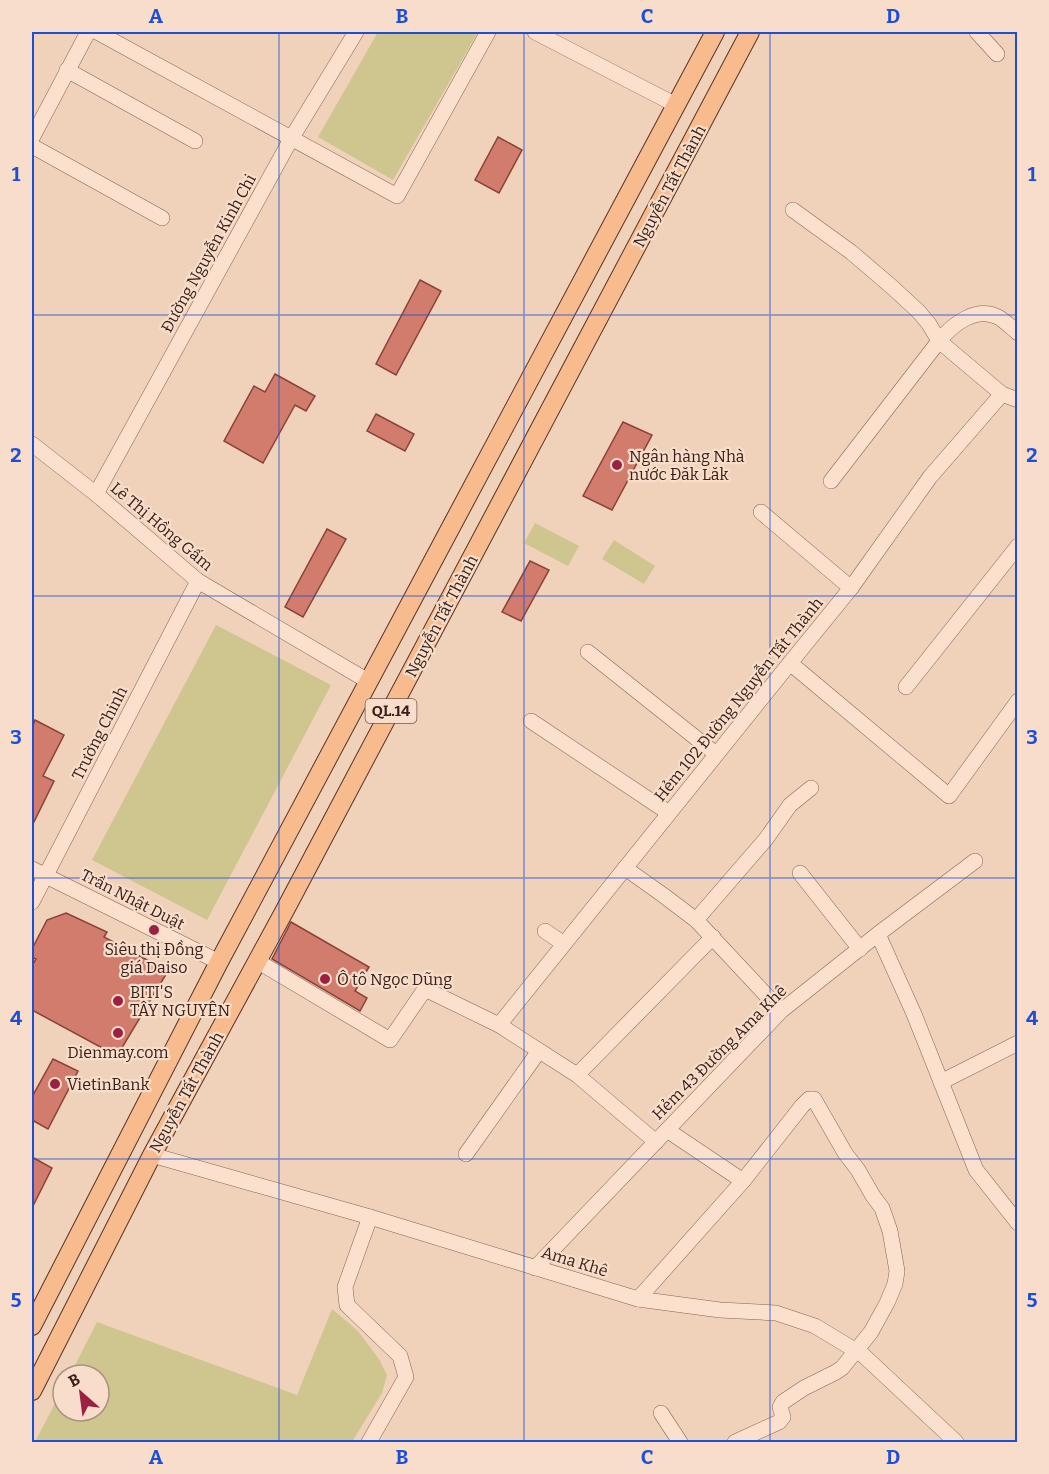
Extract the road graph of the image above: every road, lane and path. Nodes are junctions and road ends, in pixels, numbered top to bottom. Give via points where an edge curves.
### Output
1 (88, 32) edge
2 (97, 32) edge
3 (356, 32) edge
4 (488, 32) edge
5 (535, 32) edge
6 (750, 32) edge
7 (977, 32) edge
8 (712, 33) edge
9 (997, 54) dead end
10 (67, 70) junction
11 (676, 105) junction
12 (32, 138) edge
13 (291, 139) junction
14 (195, 141) dead end
15 (32, 146) edge
16 (793, 210) dead end
17 (162, 218) dead end
18 (1017, 333) edge
19 (939, 340) junction
20 (1002, 394) junction
21 (1017, 400) edge
22 (32, 444) edge
23 (831, 481) dead end
24 (96, 494) junction
25 (761, 512) dead end
26 (1017, 546) edge
27 (198, 581) junction
28 (851, 588) junction
29 (588, 652) dead end
30 (790, 663) junction
31 (368, 681) junction
32 (906, 687) dead end
33 (1017, 701) edge
34 (531, 721) dead end
35 (716, 754) junction
36 (811, 788) dead end
37 (669, 813) junction
38 (975, 861) dead end
39 (625, 868) junction
40 (38, 872) edge
41 (800, 873) dead end
42 (32, 902) edge
43 (696, 920) junction
44 (545, 931) dead end
45 (878, 934) junction
46 (713, 937) junction
47 (564, 944) junction
48 (860, 949) junction
49 (257, 961) junction
50 (219, 962) junction
51 (781, 1011) junction
52 (499, 1025) junction
53 (1017, 1043) edge
54 (539, 1051) junction
55 (577, 1075) junction
56 (941, 1082) junction
57 (667, 1130) junction
58 (126, 1142) junction
59 (656, 1142) junction
60 (466, 1154) dead end
61 (152, 1155) junction
62 (743, 1181) junction
63 (370, 1217) junction
64 (1017, 1222) edge
65 (535, 1268) junction
66 (638, 1299) junction
67 (32, 1326) edge
68 (855, 1351) junction
69 (32, 1391) edge
70 (661, 1413) dead end
71 (369, 1443) edge
72 (680, 1443) edge
73 (735, 1443) edge
74 (956, 1443) edge

1 - 10 street
2 - 13 street
3 - 13 street, Đường Nguyễn Kinh Chi
4 - 13 street via 397,196
5 - 11 street
6 - 49 main road, Nguyễn Tất Thành / QL.14
7 - 9 street
8 - 11 main road, Nguyễn Tất Thành / QL.14
10 - 12 street
10 - 14 street
11 - 31 main road, Nguyễn Tất Thành / QL.14
13 - 24 street, Đường Nguyễn Kinh Chi
15 - 17 street
16 - 19 street via 892,287 919,312
18 - 19 street via 998,317 982,314 957,323
19 - 20 street
19 - 23 street
20 - 21 street
20 - 28 street, Hẻm 102 Đường Nguyễn Tất Thành via 930,477
22 - 24 street, Lê Thị Hồng Gấm
24 - 27 street, Lê Thị Hồng Gấm
25 - 28 street
26 - 32 street
27 - 31 street, Lê Thị Hồng Gấm
27 - 40 street, Trường Chinh
28 - 30 street, Hẻm 102 Đường Nguyễn Tất Thành
29 - 35 street
30 - 33 street via 950,796
30 - 35 street, Hẻm 102 Đường Nguyễn Tất Thành
31 - 50 main road, Nguyễn Tất Thành / QL.14
34 - 37 street
35 - 37 street, Hẻm 102 Đường Nguyễn Tất Thành
36 - 43 street via 790,805
37 - 39 street, Hẻm 102 Đường Nguyễn Tất Thành
38 - 45 street, Hẻm 43 Đường Ama Khê
39 - 43 street
39 - 47 street, Hẻm 102 Đường Nguyễn Tất Thành
40 - 42 street, Trường Chinh
40 - 50 street, Trần Nhật Duật
41 - 48 street
43 - 46 street
44 - 47 street
45 - 48 street, Hẻm 43 Đường Ama Khê
45 - 56 street
46 - 51 street
46 - 55 street
47 - 52 street, Hẻm 102 Đường Nguyễn Tất Thành
48 - 51 street, Hẻm 43 Đường Ama Khê
49 - 52 street via 390,1040 425,989
49 - 61 main road, Nguyễn Tất Thành / QL.14
50 - 58 main road, Nguyễn Tất Thành / QL.14
51 - 57 street, Hẻm 43 Đường Ama Khê
52 - 54 street
53 - 56 street
54 - 55 street
54 - 60 street
55 - 59 street
56 - 64 street via 976,1170
57 - 59 street, Hẻm 43 Đường Ama Khê
57 - 62 street
58 - 61 main road
58 - 67 main road, Nguyễn Tất Thành / QL.14
59 - 65 street, Hẻm 43 Đường Ama Khê
61 - 63 street, Ama Khê
61 - 69 main road, Nguyễn Tất Thành / QL.14
62 - 66 street
62 - 68 street via 802,1106 814,1099 844,1154 882,1208 893,1244 895,1284 871,1332
63 - 65 street, Ama Khê
63 - 71 street via 345,1287 347,1305 400,1356 406,1377
65 - 66 street, Ama Khê
66 - 68 street, Ama Khê via 776,1313 815,1326
68 - 73 street via 842,1368 783,1402 779,1422
68 - 74 street, Ama Khê
70 - 72 street

